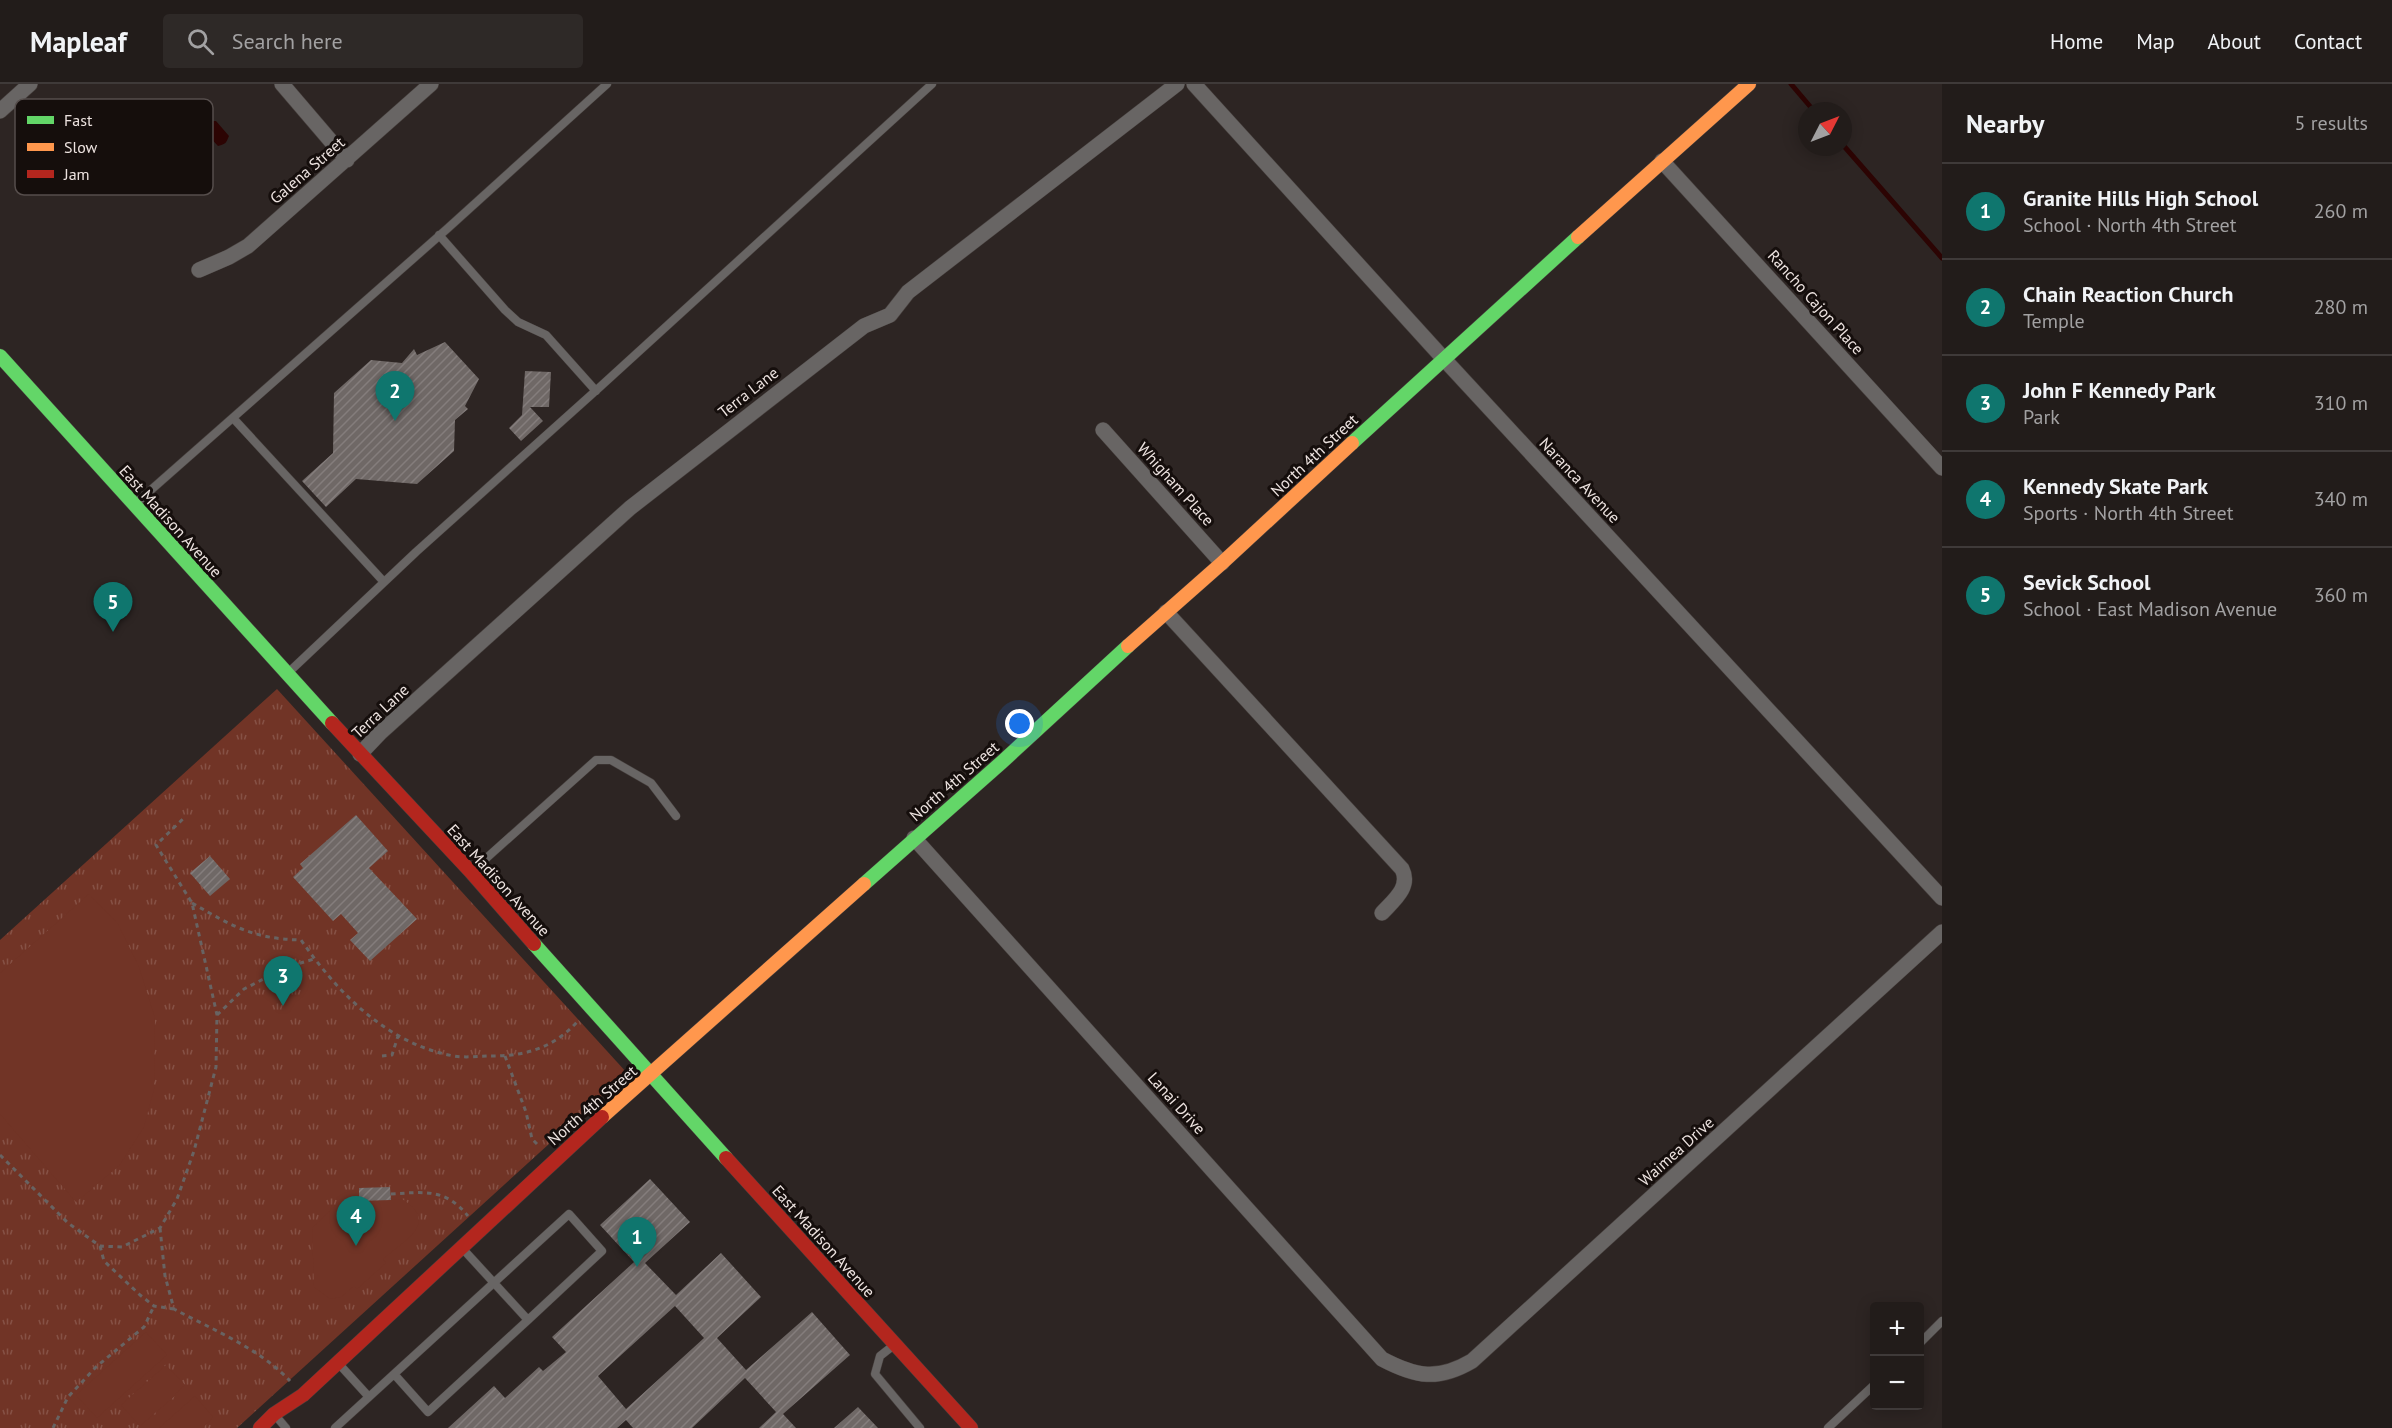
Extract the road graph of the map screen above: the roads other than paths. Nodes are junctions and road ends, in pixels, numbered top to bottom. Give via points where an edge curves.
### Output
1 (30, 84) edge
2 (282, 84) edge
3 (431, 84) edge
4 (607, 84) edge
5 (932, 84) edge
6 (1177, 84) edge
7 (1194, 84) edge
8 (1749, 84) edge
9 (0, 111) edge
10 (347, 160) junction
11 (1662, 161) junction
12 (439, 235) junction
13 (199, 270) dead end
14 (0, 356) edge
15 (1443, 358) junction
16 (596, 391) junction
17 (233, 418) junction
18 (1104, 430) dead end
19 (1942, 468) edge
20 (135, 505) junction
21 (1222, 563) junction
22 (384, 582) junction
23 (1166, 612) junction
24 (288, 673) junction
25 (360, 754) junction
26 (676, 816) dead end
27 (914, 838) junction
28 (471, 872) junction
29 (1942, 898) edge
30 (1382, 914) dead end
31 (1942, 932) edge
32 (652, 1074) junction
33 (461, 1247) junction
34 (495, 1283) junction
35 (528, 1320) junction
36 (1942, 1321) edge
37 (1924, 1339) edge
38 (895, 1344) junction
39 (338, 1362) junction
40 (394, 1374) junction
41 (1423, 1375) joint
42 (1870, 1390) edge
43 (369, 1397) junction
44 (274, 1414) junction
45 (260, 1428) edge
46 (286, 1428) edge
47 (335, 1428) edge
48 (920, 1428) edge
49 (971, 1428) edge
50 (1828, 1428) edge

1 - 9 street
2 - 10 street
3 - 10 street, Galena Street
4 - 12 lane
5 - 16 lane
6 - 25 street, Terra Lane via 908,292 890,315 864,326 630,508
7 - 15 street, Naranca Avenue
8 - 11 street, North 4th Street
10 - 13 street, Galena Street via 248,246
11 - 15 street, North 4th Street
11 - 19 street, Rancho Cajon Place
12 - 16 lane via 505,310 518,322 546,335
12 - 17 lane
14 - 20 street, East Madison Avenue
15 - 21 street, North 4th Street
15 - 29 street, Naranca Avenue
16 - 22 lane
17 - 20 lane
17 - 22 lane
18 - 21 street, Whigham Place
20 - 24 street, East Madison Avenue
21 - 23 street, North 4th Street
22 - 24 lane
23 - 27 street, North 4th Street
23 - 30 street via 1402,869 1404,886
24 - 25 street, East Madison Avenue
25 - 28 street, East Madison Avenue
26 - 28 lane via 651,783 611,760 596,760
27 - 32 street, North 4th Street
27 - 41 street, Lanai Drive via 1382,1359
28 - 32 street, East Madison Avenue
31 - 41 street, Waimea Drive via 1472,1361 1455,1371
32 - 33 street, North 4th Street
32 - 38 street, East Madison Avenue
33 - 34 lane
33 - 39 street, North 4th Street
34 - 35 lane
34 - 35 lane via 569,1214 602,1251
34 - 40 lane
35 - 40 lane via 428,1413
36 - 37 lane
38 - 48 lane via 880,1356 875,1374
38 - 49 street, East Madison Avenue
39 - 43 lane
39 - 44 street, North 4th Street via 303,1395
40 - 43 lane
42 - 50 lane
43 - 47 lane
44 - 45 street, North 4th Street
44 - 46 lane

